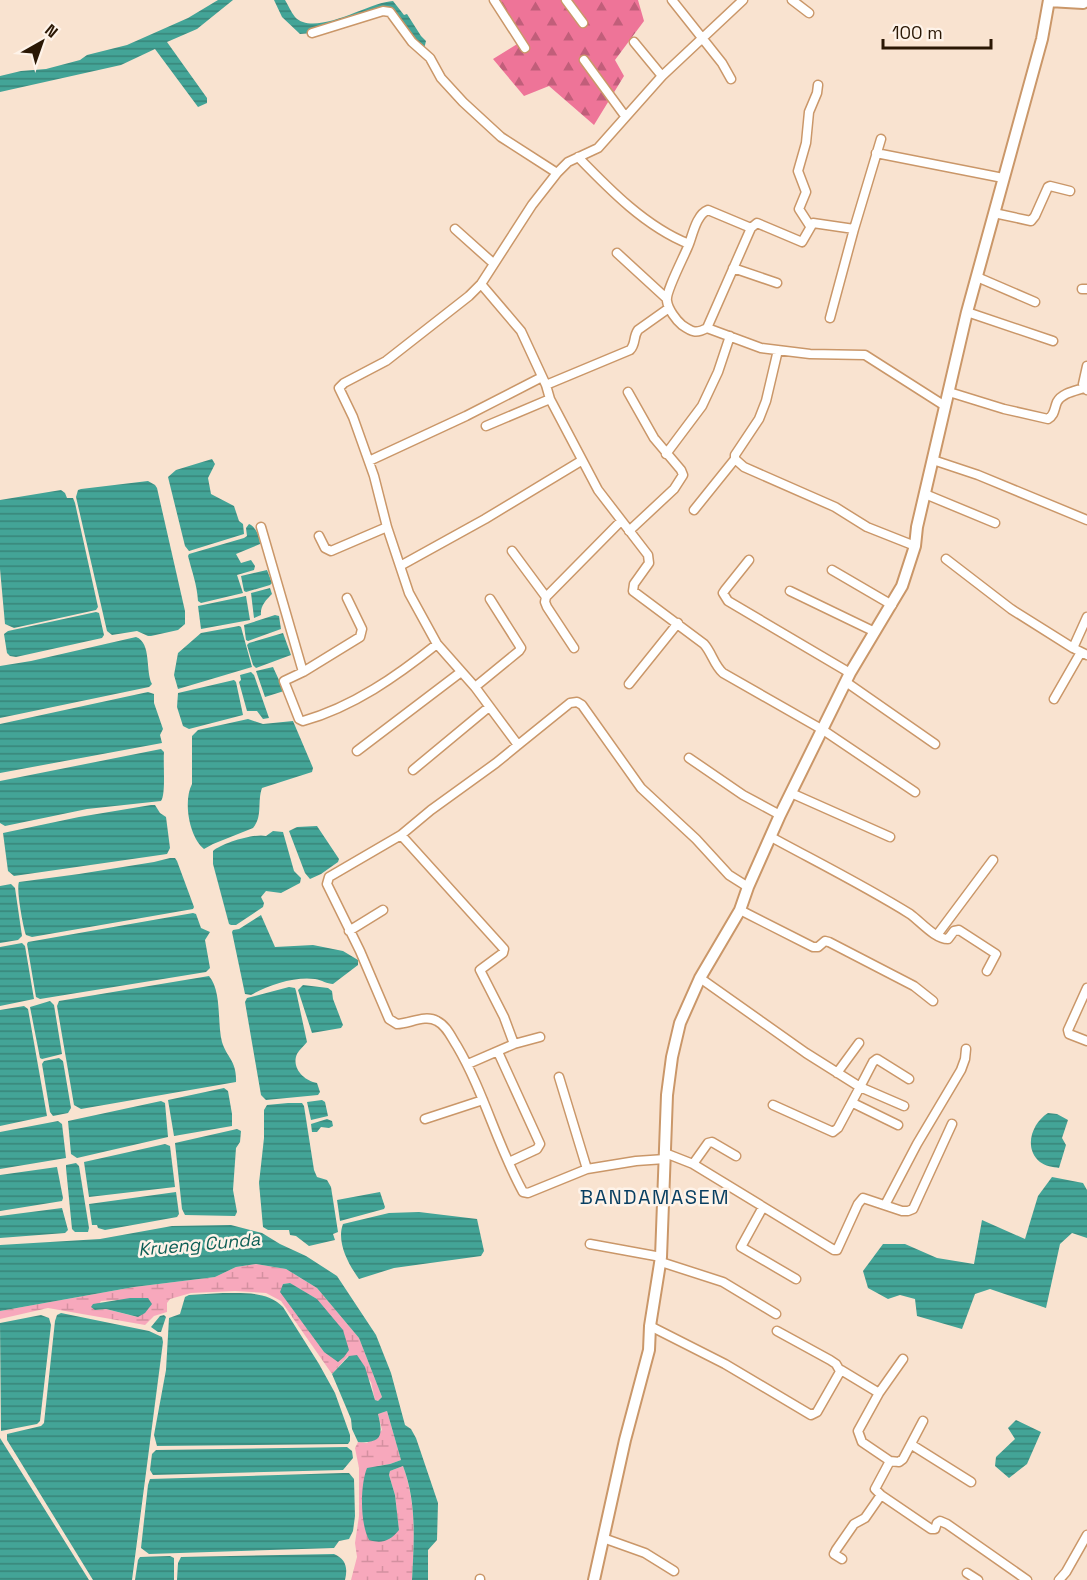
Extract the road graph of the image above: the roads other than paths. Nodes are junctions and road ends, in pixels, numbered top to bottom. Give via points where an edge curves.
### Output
1 (494, 0) edge
2 (566, 0) edge
3 (672, 0) edge
4 (743, 0) edge
5 (792, 0) edge
6 (1049, 1) edge
7 (1084, 4) edge
8 (809, 14) dead end
9 (583, 23) dead end
10 (312, 33) dead end
11 (702, 40) junction
12 (634, 42) dead end
13 (525, 48) dead end
14 (584, 60) dead end
15 (662, 76) junction
16 (731, 79) dead end
17 (818, 85) dead end
18 (625, 116) junction
19 (881, 139) dead end
20 (876, 153) junction
21 (578, 157) junction
22 (557, 173) junction
23 (1003, 178) junction
24 (1070, 191) dead end
25 (994, 213) junction
26 (810, 226) junction
27 (751, 228) junction
28 (455, 229) dead end
29 (854, 229) junction
30 (689, 244) junction
31 (616, 253) dead end
32 (493, 263) junction
33 (734, 268) junction
34 (977, 277) junction
35 (777, 283) dead end
36 (481, 284) junction
37 (666, 298) junction
38 (1035, 302) dead end
39 (669, 308) junction
40 (968, 312) junction
41 (830, 318) dead end
42 (707, 328) junction
43 (730, 336) junction
44 (1053, 341) dead end
45 (778, 350) junction
46 (1087, 366) edge
47 (544, 381) junction
48 (1085, 389) edge
49 (949, 392) junction
50 (628, 393) dead end
51 (550, 399) junction
52 (945, 406) junction
53 (486, 426) dead end
54 (666, 454) junction
55 (735, 459) junction
56 (933, 460) junction
57 (369, 461) junction
58 (581, 461) junction
59 (925, 494) junction
60 (694, 510) dead end
61 (1087, 520) edge
62 (621, 521) junction
63 (995, 523) dead end
64 (261, 527) dead end
65 (387, 527) junction
66 (629, 531) junction
67 (319, 536) dead end
68 (915, 546) junction
69 (512, 551) dead end
70 (749, 560) dead end
71 (946, 560) dead end
72 (400, 566) junction
73 (832, 570) dead end
74 (790, 591) dead end
75 (546, 597) junction
76 (347, 598) dead end
77 (490, 599) dead end
78 (892, 605) junction
79 (1087, 617) edge
80 (678, 624) junction
81 (875, 632) junction
82 (437, 644) junction
83 (574, 648) dead end
84 (1080, 652) edge
85 (303, 672) junction
86 (461, 672) junction
87 (848, 678) junction
88 (629, 684) dead end
89 (475, 687) junction
90 (1054, 699) dead end
91 (489, 707) junction
92 (823, 730) junction
93 (935, 744) dead end
94 (518, 745) junction
95 (357, 751) dead end
96 (689, 758) dead end
97 (412, 770) dead end
98 (915, 792) dead end
99 (791, 794) junction
100 (780, 815) junction
101 (401, 835) junction
102 (771, 837) junction
103 (890, 837) dead end
104 (993, 860) dead end
105 (748, 887) junction
106 (383, 910) dead end
107 (740, 910) junction
108 (349, 931) junction
109 (937, 935) junction
110 (987, 971) dead end
111 (700, 978) junction
112 (1087, 988) edge
113 (933, 1001) dead end
114 (540, 1037) dead end
115 (1087, 1041) edge
116 (860, 1043) dead end
117 (514, 1044) junction
118 (966, 1049) dead end
119 (498, 1052) junction
120 (468, 1065) junction
121 (837, 1073) junction
122 (559, 1077) dead end
123 (909, 1079) dead end
124 (860, 1087) junction
125 (483, 1100) junction
126 (853, 1103) junction
127 (772, 1105) dead end
128 (904, 1106) dead end
129 (425, 1119) dead end
130 (952, 1124) dead end
131 (898, 1125) dead end
132 (665, 1156) junction
133 (736, 1156) dead end
134 (509, 1162) junction
135 (693, 1164) junction
136 (587, 1169) junction
137 (885, 1205) junction
138 (763, 1207) junction
139 (590, 1244) dead end
140 (661, 1259) junction
141 (796, 1279) dead end
142 (776, 1314) dead end
143 (650, 1326) junction
144 (777, 1331) dead end
145 (903, 1359) dead end
146 (840, 1371) junction
147 (879, 1393) junction
148 (923, 1421) dead end
149 (912, 1444) junction
150 (890, 1461) junction
151 (971, 1482) dead end
152 (881, 1496) junction
153 (1087, 1535) edge
154 (603, 1539) junction
155 (842, 1559) dead end
156 (674, 1571) dead end
157 (967, 1573) dead end
158 (594, 1580) edge
159 (978, 1580) edge
160 (1027, 1580) edge
161 (1059, 1580) edge

1 - 13 street
2 - 9 street
3 - 11 street
4 - 11 street
5 - 8 street
6 - 7 street
6 - 23 street
10 - 22 street via 382,11 390,12 464,102 501,137
11 - 15 street
11 - 16 street
12 - 15 street
14 - 18 street
15 - 18 street
17 - 26 street via 798,171 806,192 799,209
18 - 21 street via 598,148
19 - 20 street
20 - 23 street
20 - 29 street
21 - 22 street
21 - 30 street via 642,218
22 - 32 street
23 - 25 street
24 - 25 street via 1048,187 1031,221
25 - 34 street
26 - 27 street via 802,242 757,223
26 - 29 street via 816,223
27 - 30 street via 708,210 699,219
27 - 33 street
28 - 32 street
29 - 41 street
30 - 37 street
31 - 37 street
32 - 36 street
33 - 35 street
33 - 42 street
34 - 38 street
34 - 40 street
36 - 47 street via 521,331
36 - 57 street via 386,361 340,386
37 - 39 street
39 - 42 street via 679,323 692,332
39 - 47 street via 638,330 630,350
40 - 44 street
40 - 49 street
42 - 43 street
43 - 45 street
43 - 54 street via 702,406
45 - 52 street via 866,355
45 - 55 street via 759,420
46 - 48 street
47 - 51 street
47 - 57 street
48 - 49 street via 1062,396 1048,420
49 - 52 street
50 - 54 street
51 - 53 street
51 - 58 street
52 - 56 street
54 - 66 street via 681,470 682,480
55 - 60 street
55 - 68 street via 744,467 835,507 867,527
56 - 59 street
56 - 61 street
57 - 65 street
58 - 62 street
58 - 72 street
59 - 63 street
59 - 68 street
62 - 66 street
62 - 75 street
64 - 85 street
65 - 67 street via 331,551
65 - 72 street
66 - 80 street via 650,560 633,591
68 - 78 street via 909,570
69 - 75 street
70 - 87 street via 723,593 728,601
71 - 84 street via 1011,609
72 - 82 street via 409,593
73 - 78 street
74 - 81 street
75 - 83 street via 544,602
76 - 85 street via 362,634
77 - 89 street via 521,648
78 - 81 street
79 - 84 street
80 - 88 street
80 - 92 street via 704,644 723,673
81 - 87 street
82 - 85 street via 346,705 303,722 284,681
82 - 86 street
84 - 90 street
86 - 89 street
86 - 95 street
87 - 92 street
87 - 93 street
89 - 91 street
91 - 94 street
91 - 97 street
92 - 98 street
92 - 99 street
94 - 101 street
94 - 105 street via 570,703 582,705 641,788 729,876
96 - 100 street
99 - 100 street
99 - 103 street
100 - 102 street
101 - 108 street via 327,880
101 - 117 street via 504,949 480,970
102 - 105 street
102 - 109 street via 913,916
104 - 109 street
105 - 107 street
106 - 108 street
107 - 111 street
107 - 113 street via 813,947 829,942 914,986
108 - 120 street via 389,1019 397,1024 436,1020 447,1030
109 - 110 street via 948,939 954,930 959,930 994,952 996,956
111 - 121 street
111 - 132 street via 676,1037 668,1086
112 - 115 street via 1068,1030
114 - 117 street
116 - 121 street
117 - 119 street
118 - 137 street via 961,1070
119 - 120 street
119 - 134 street via 540,1144
120 - 125 street
121 - 124 street
122 - 136 street
123 - 124 street via 877,1059
124 - 126 street
124 - 128 street
125 - 129 street
125 - 134 street
126 - 127 street via 833,1132
126 - 131 street
130 - 137 street via 913,1209 908,1212
132 - 135 street
132 - 136 street
132 - 140 street
133 - 135 street via 712,1142
134 - 136 street via 526,1194
135 - 138 street
137 - 138 street via 861,1199 837,1250
138 - 141 street via 741,1247
139 - 140 street
140 - 142 street via 723,1282
140 - 143 street
143 - 146 street via 811,1414 817,1412
143 - 154 street via 649,1350
144 - 146 street via 830,1360
145 - 147 street
146 - 147 street
147 - 150 street via 858,1434 862,1442
148 - 149 street
149 - 150 street via 900,1462
149 - 151 street
150 - 152 street via 875,1487
152 - 155 street via 836,1550 834,1554
152 - 160 street via 931,1529 940,1521 947,1524
153 - 161 street
154 - 156 street via 645,1553
154 - 158 street
157 - 159 street

